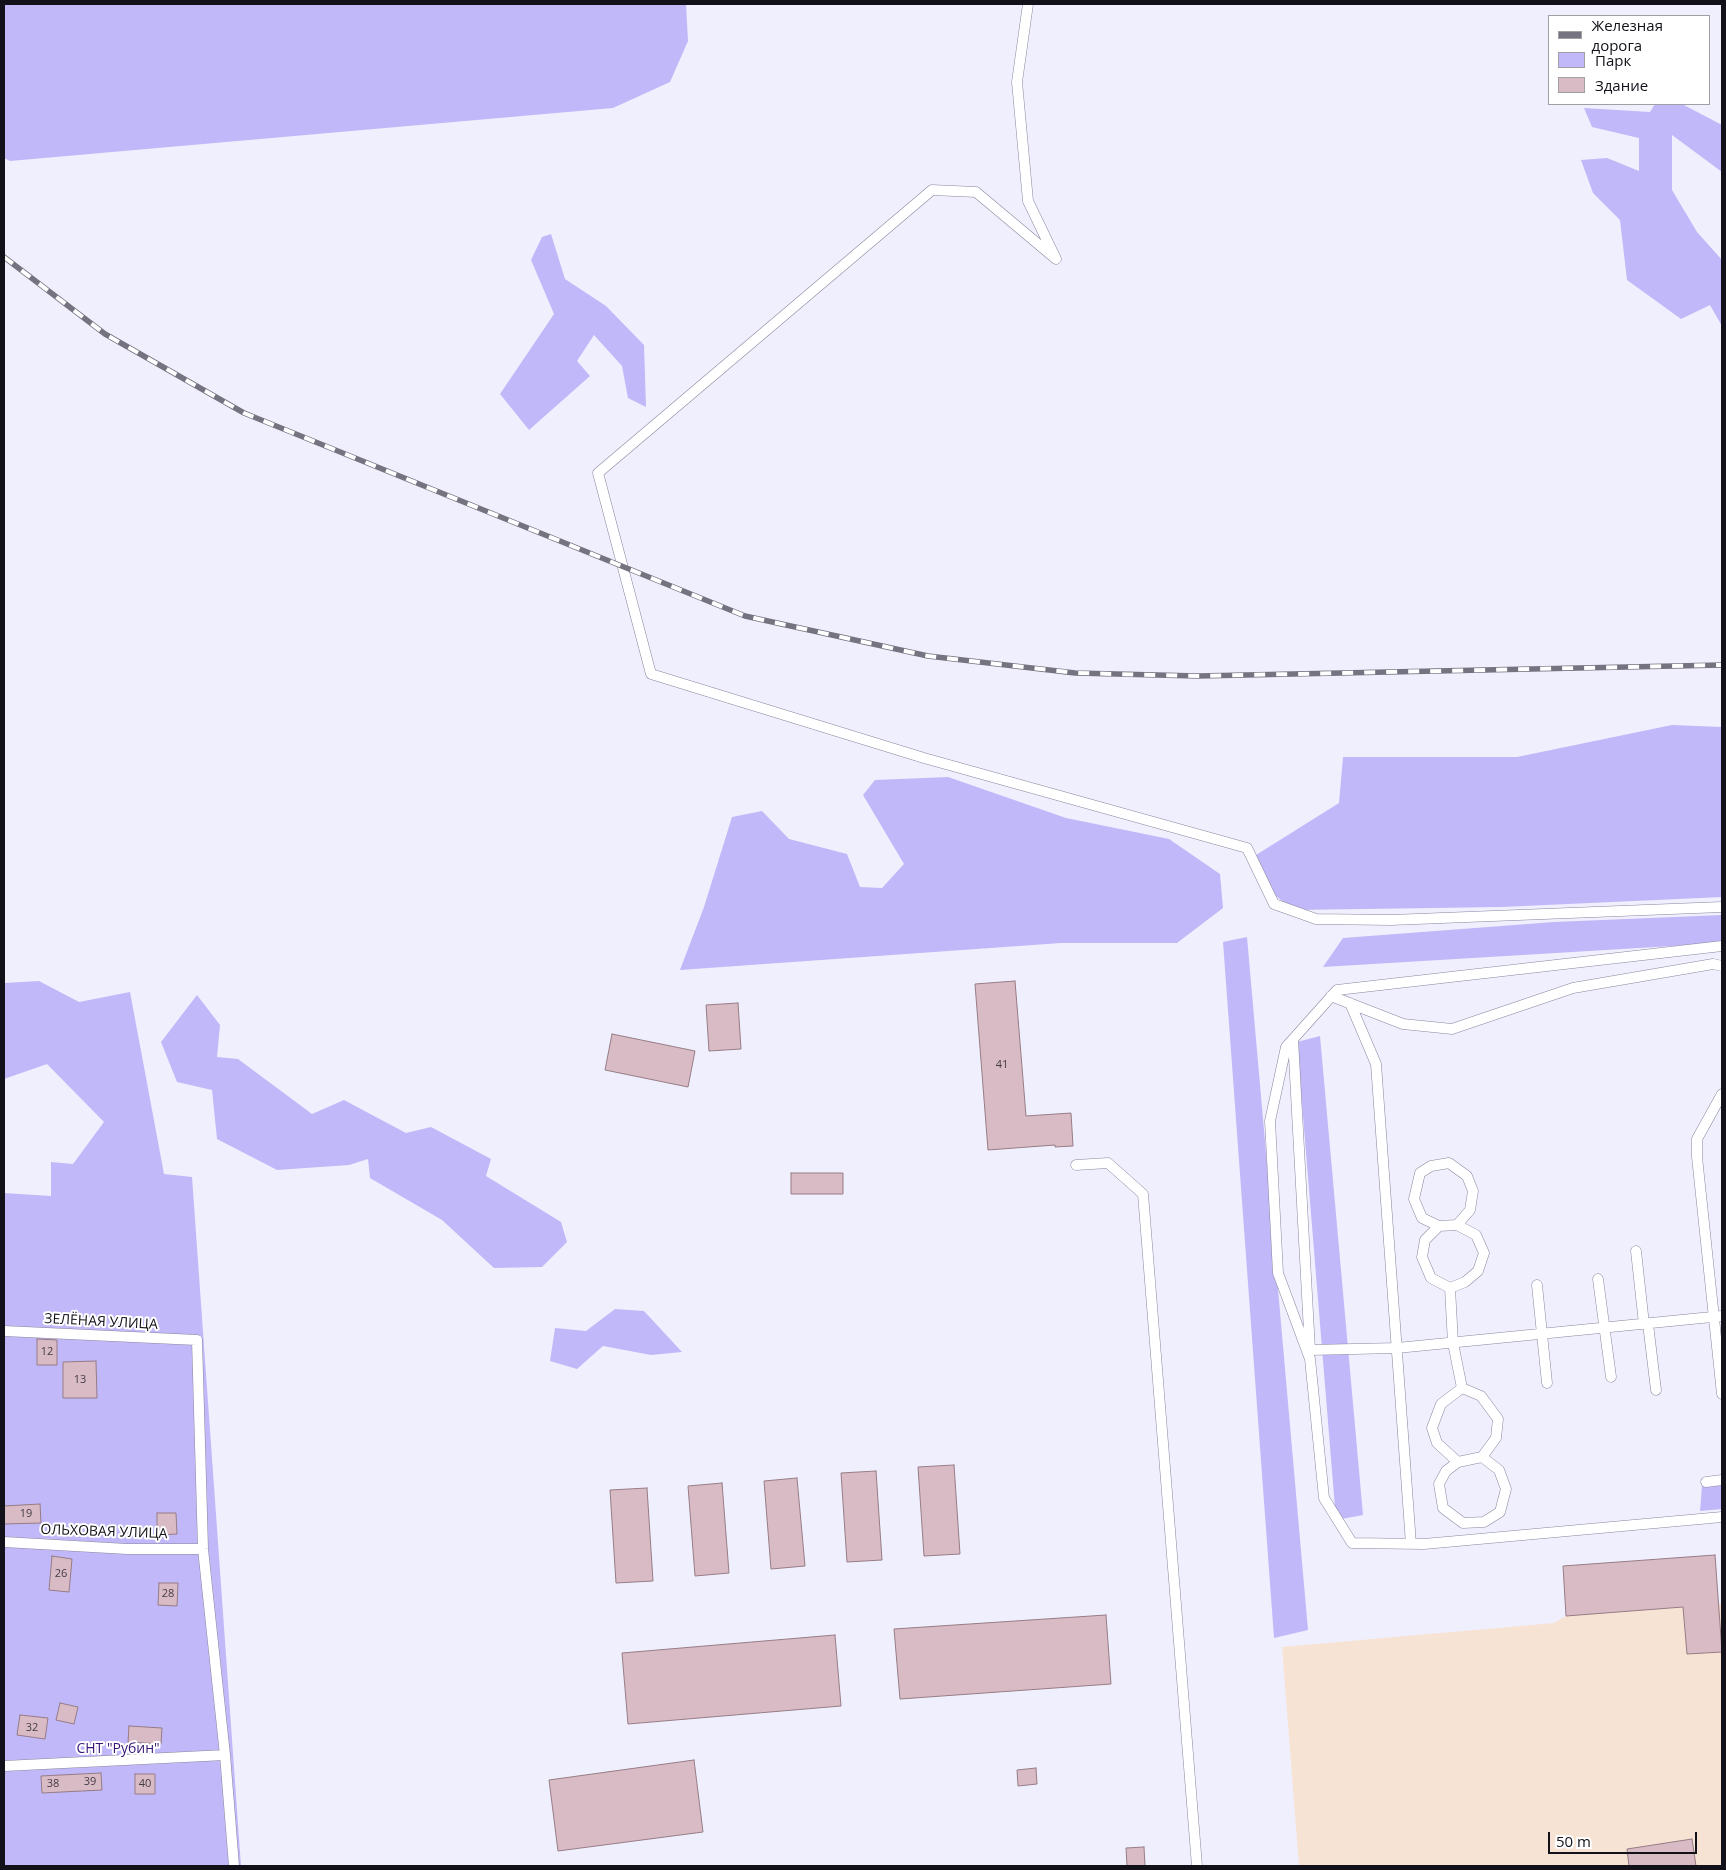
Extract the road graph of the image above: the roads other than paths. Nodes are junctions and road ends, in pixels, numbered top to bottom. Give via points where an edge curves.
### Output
1 (1028, 4) edge
2 (1722, 907) edge
3 (1722, 946) edge
4 (1722, 966) edge
5 (1332, 996) junction
6 (1350, 1003) junction
7 (1293, 1039) junction
8 (1722, 1094) edge
9 (1076, 1165) dead end
10 (1458, 1225) junction
11 (1438, 1226) junction
12 (1636, 1251) dead end
13 (1598, 1279) dead end
14 (1537, 1285) dead end
15 (1450, 1288) junction
16 (1718, 1317) edge
17 (1646, 1324) junction
18 (1605, 1328) junction
19 (4, 1331) edge
20 (1542, 1334) junction
21 (1453, 1343) junction
22 (1397, 1348) junction
23 (1310, 1354) junction
24 (1610, 1377) dead end
25 (1546, 1383) dead end
26 (1462, 1388) junction
27 (1656, 1390) dead end
28 (1722, 1394) edge
29 (1482, 1457) junction
30 (1458, 1462) junction
31 (1722, 1480) edge
32 (1706, 1482) dead end
33 (1722, 1517) edge
34 (4, 1542) edge
35 (1411, 1544) junction
36 (203, 1549) junction
37 (225, 1755) junction
38 (4, 1766) edge
39 (234, 1866) edge
40 (1197, 1866) edge

1 - 2 lane via 1017,82 1028,201 1056,259 976,192 932,190 598,474 651,674 924,758 1247,848 1274,904 1316,919 1390,920
3 - 5 lane via 1337,990
4 - 6 lane via 1713,964 1573,988 1452,1029 1403,1024
5 - 6 lane
5 - 7 lane
6 - 22 lane via 1376,1064
7 - 23 lane
7 - 23 lane via 1286,1047 1270,1121 1278,1273
8 - 16 lane via 1697,1140 1696,1157
9 - 40 lane via 1108,1164 1143,1194
10 - 11 lane
10 - 11 lane via 1470,1210 1473,1191 1467,1176 1450,1163 1431,1166 1420,1173 1414,1198 1422,1218
10 - 15 lane via 1476,1234 1484,1253 1478,1271 1465,1282
11 - 15 lane via 1425,1240 1422,1257 1431,1278
12 - 17 lane
13 - 18 lane
14 - 20 lane
15 - 21 lane
16 - 17 lane
16 - 28 lane
17 - 18 lane
17 - 27 lane
18 - 20 lane
18 - 24 lane
19 - 36 lane, ЗЕЛЁНАЯ УЛИЦА via 197,1340
20 - 21 lane
20 - 25 lane
21 - 22 lane
21 - 26 lane
22 - 23 lane
22 - 35 lane
23 - 35 lane via 1324,1498 1352,1542
26 - 29 lane via 1481,1396 1498,1419 1496,1438
26 - 30 lane via 1441,1404 1432,1428 1437,1443
29 - 30 lane
29 - 30 lane via 1499,1470 1506,1489 1500,1512 1484,1522 1463,1523 1443,1508 1439,1484 1446,1470
31 - 32 lane
33 - 35 lane
34 - 36 lane, ОЛЬХОВАЯ УЛИЦА via 127,1549
36 - 37 lane
37 - 38 lane
37 - 39 lane

